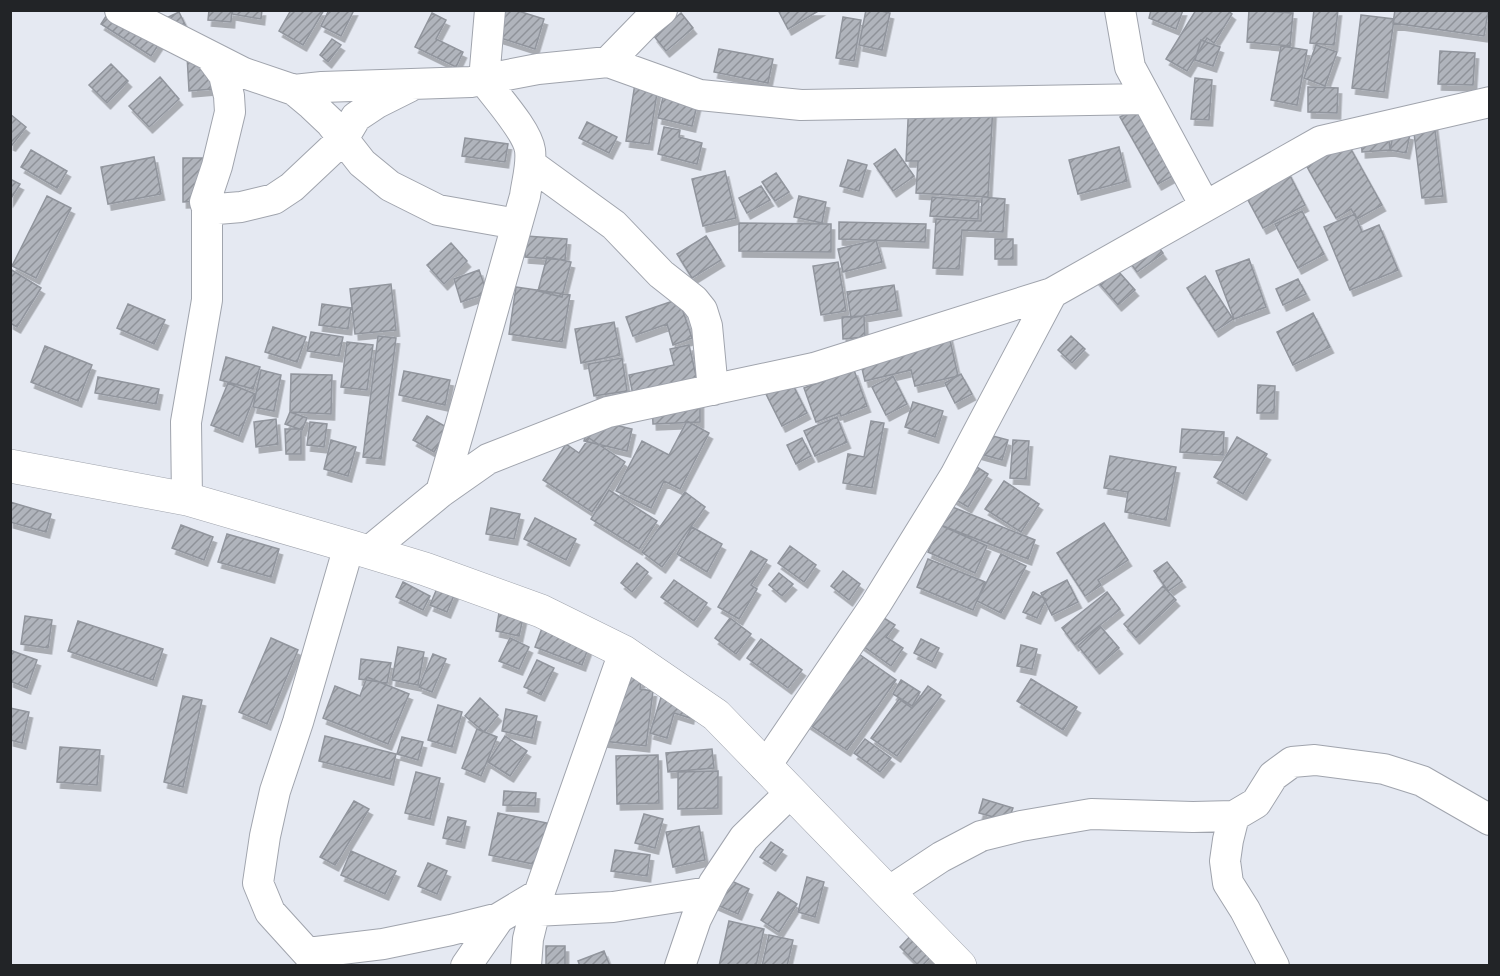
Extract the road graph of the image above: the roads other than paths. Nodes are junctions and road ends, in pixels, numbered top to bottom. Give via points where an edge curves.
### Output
1 (120, 10) edge
2 (489, 10) edge
3 (662, 10) edge
4 (1120, 10) edge
5 (210, 56) junction
6 (608, 62) junction
7 (254, 76) junction
8 (484, 80) junction
9 (417, 83) junction
10 (294, 90) junction
11 (1147, 99) junction
12 (1490, 102) edge
13 (230, 112) junction
14 (343, 139) junction
15 (530, 164) junction
16 (1205, 206) junction
17 (207, 208) junction
18 (517, 224) junction
19 (1052, 293) junction
20 (713, 390) junction
21 (10, 466) edge
22 (441, 492) junction
23 (187, 500) junction
24 (359, 549) junction
25 (624, 652) junction
26 (765, 767) junction
27 (791, 792) junction
28 (1234, 816) junction
29 (1490, 820) edge
30 (709, 892) junction
31 (888, 892) junction
32 (537, 902) junction
33 (499, 918) junction
34 (313, 959) edge
35 (466, 966) edge
36 (526, 966) edge
37 (680, 966) edge
38 (960, 966) edge
39 (1274, 966) edge

1 - 5 street
2 - 8 street
3 - 6 street
4 - 11 street via 1130,67
5 - 7 street
5 - 13 street via 224,75
6 - 8 street via 538,69
6 - 11 street via 700,95 801,105
7 - 10 street
7 - 13 street
8 - 9 street
8 - 15 street via 523,132 530,147
9 - 10 street
9 - 14 street via 356,117
10 - 14 street
11 - 16 street
12 - 16 street via 1321,141
13 - 17 street via 205,202
14 - 17 street via 274,200 241,207
14 - 18 street via 362,163 390,186 438,210
15 - 18 street
15 - 20 street via 614,225 661,274 698,305 707,326
16 - 19 street
17 - 23 street via 207,300 186,423
18 - 22 street
19 - 20 street via 814,368
19 - 26 street via 955,476 876,604
20 - 22 street via 608,412 488,459
21 - 23 main road
22 - 24 street
23 - 24 main road
24 - 25 main road via 541,611
24 - 34 street via 275,791 258,883 270,912
25 - 26 main road via 716,716
25 - 32 street
26 - 27 main road
27 - 30 street via 744,838
27 - 31 main road
28 - 29 street via 1256,803 1273,776 1292,762 1315,760 1384,769 1422,781
28 - 31 street via 1091,814 1021,826 981,836
28 - 39 street via 1225,861 1228,883
30 - 32 street via 613,907
30 - 37 street
31 - 38 main road
32 - 33 street
32 - 36 street
33 - 34 street
33 - 35 street

